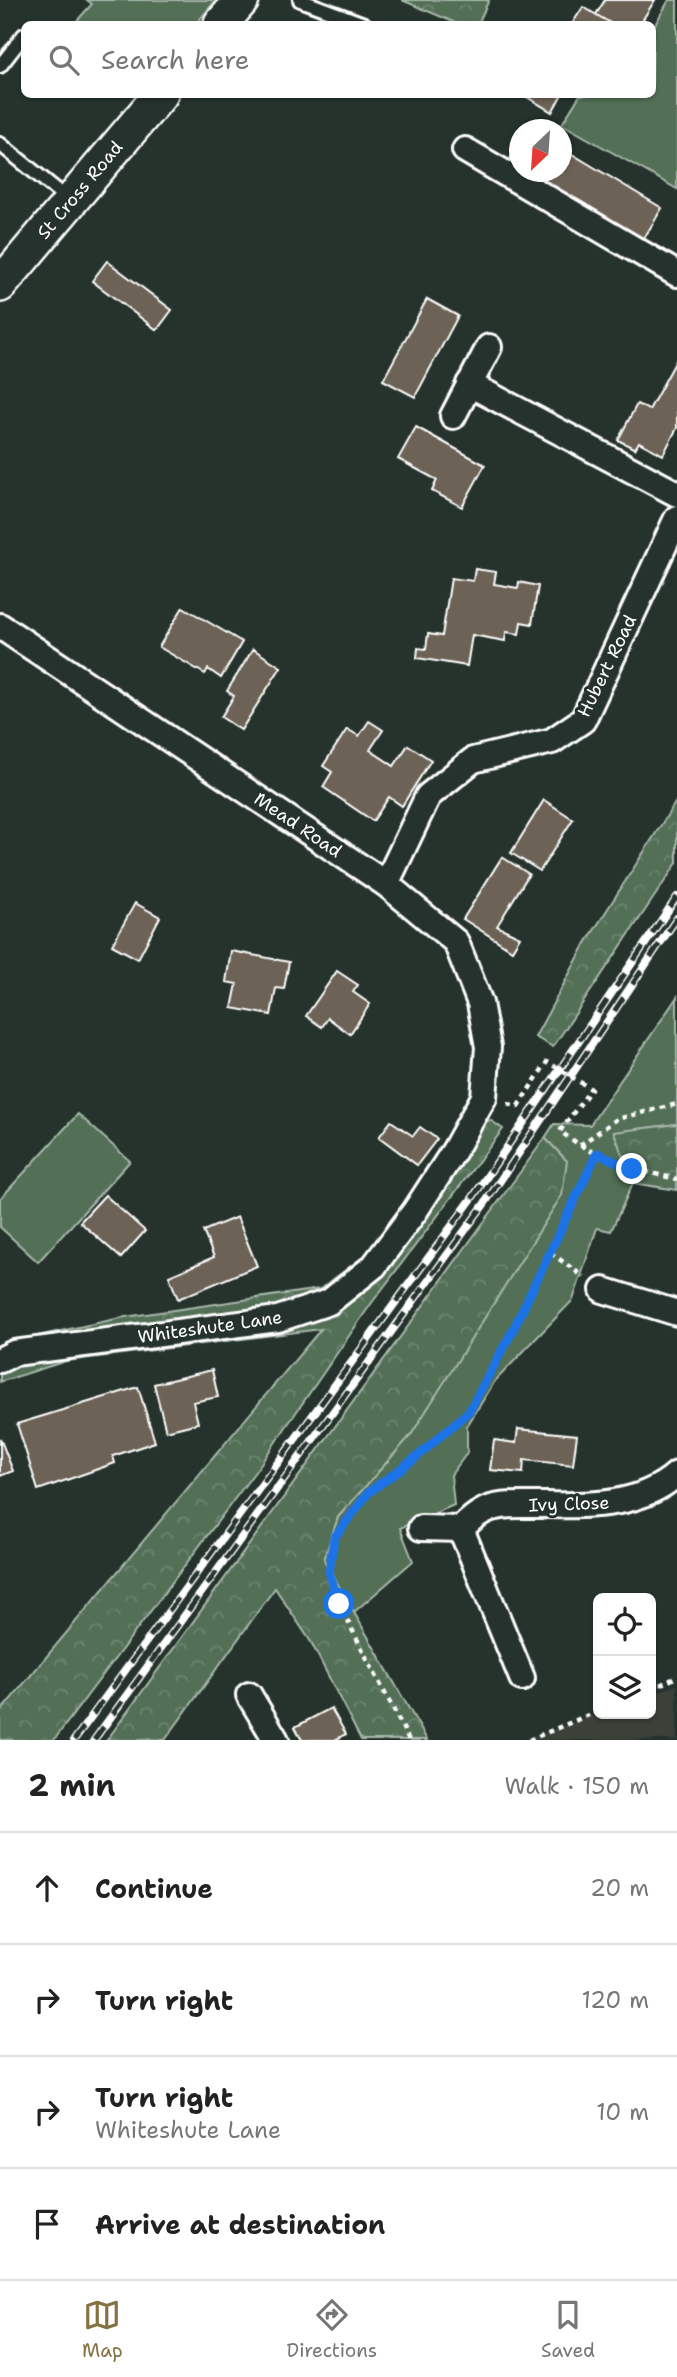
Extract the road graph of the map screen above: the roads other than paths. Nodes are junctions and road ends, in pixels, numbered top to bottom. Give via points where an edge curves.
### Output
1 (242, 0) edge
2 (300, 0) edge
3 (224, 21) edge
4 (356, 21) edge
5 (21, 39) edge
6 (0, 66) edge
7 (158, 98) edge
8 (0, 144) edge
9 (465, 150) dead end
10 (70, 201) junction
11 (677, 274) edge
12 (0, 285) edge
13 (489, 346) dead end
14 (470, 384) junction
15 (453, 415) dead end
16 (677, 494) edge
17 (677, 518) edge
18 (0, 626) edge
19 (386, 884) junction
20 (484, 1097) joint
21 (603, 1290) road end
22 (677, 1313) edge
23 (0, 1360) edge
24 (677, 1474) edge
25 (421, 1528) dead end
26 (461, 1529) junction
27 (522, 1678) dead end
28 (249, 1695) dead end
29 (276, 1740) edge

1 - 3 main road
2 - 4 lane
5 - 6 lane
7 - 10 main road, St Cross Road
8 - 10 lane
9 - 11 street
10 - 12 main road, St Cross Road
13 - 14 street
14 - 15 street
14 - 16 street
17 - 19 street, Hubert Road via 583,720 552,741 473,760 428,796
18 - 19 street, Mead Road
19 - 20 street, Mead Road via 456,942 480,1003 488,1046
20 - 23 street, Whiteshute Lane via 415,1211 374,1266 329,1302 278,1320 14,1353
21 - 22 street
24 - 26 street, Ivy Close via 639,1496 615,1503 510,1505 483,1510
25 - 26 street
26 - 27 street
28 - 29 street

